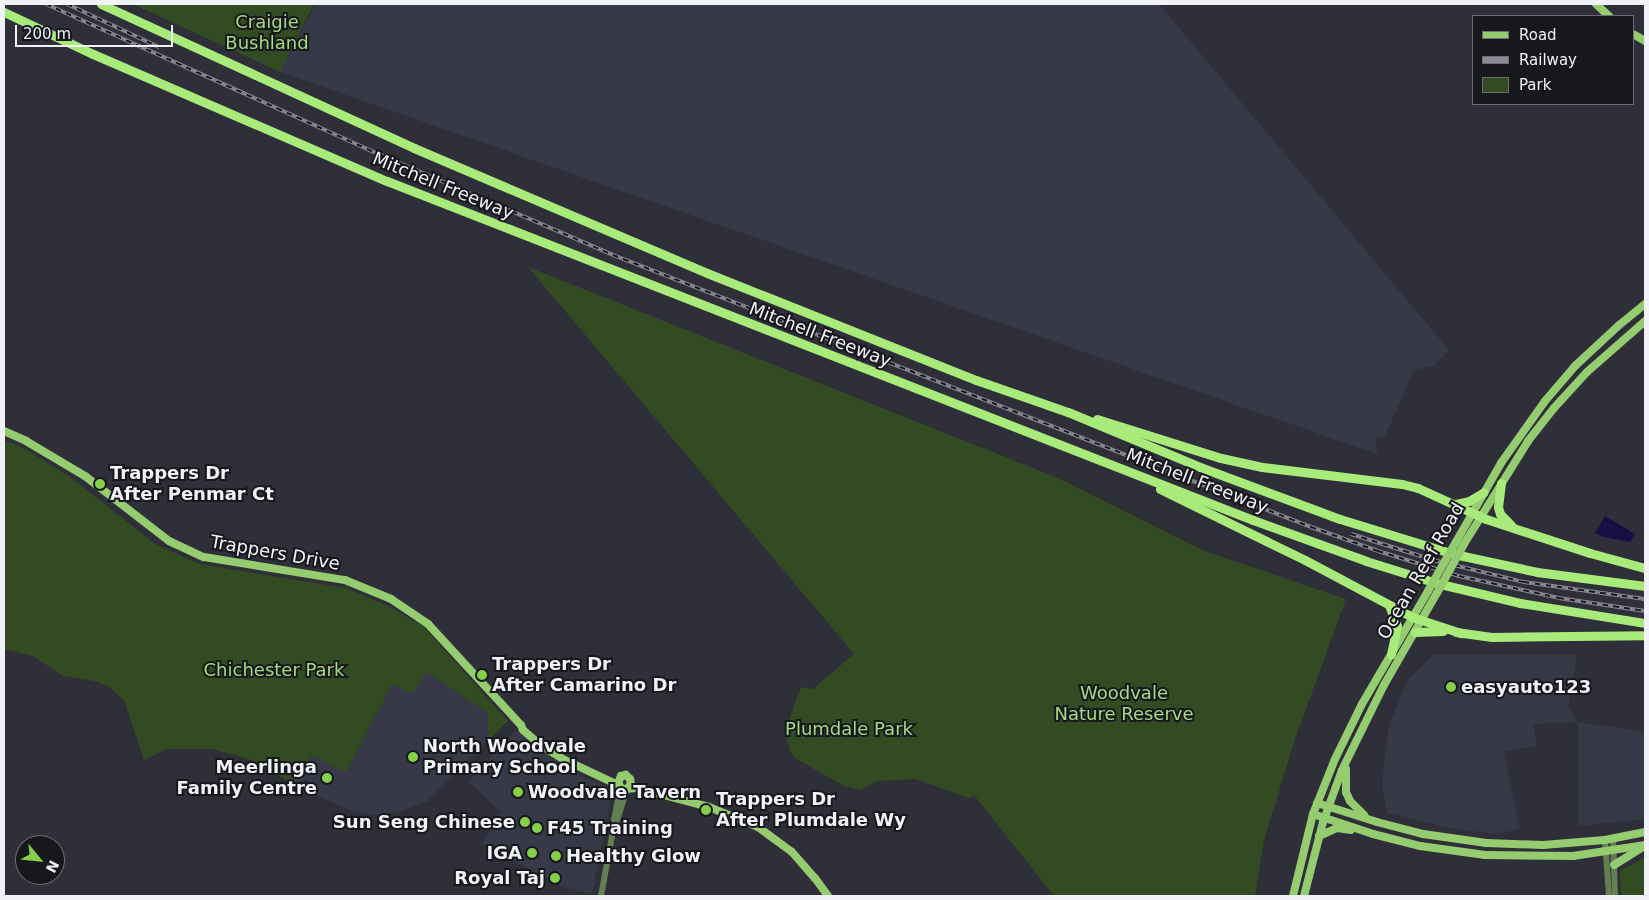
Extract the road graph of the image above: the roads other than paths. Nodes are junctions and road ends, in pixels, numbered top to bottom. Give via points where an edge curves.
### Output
1 (101, 4) edge
2 (1590, 4) edge
3 (1596, 4) edge
4 (4, 12) edge
5 (1601, 15) edge
6 (1607, 15) edge
7 (1634, 35) edge
8 (1645, 41) edge
9 (1645, 304) edge
10 (1645, 321) edge
11 (1068, 412) junction
12 (4, 432) edge
13 (1142, 478) junction
14 (1501, 482) junction
15 (1484, 492) junction
16 (1456, 504) junction
17 (1476, 515) junction
18 (1520, 530) junction
19 (1460, 543) junction
20 (1645, 568) edge
21 (1645, 586) edge
22 (1387, 603) junction
23 (1417, 619) junction
24 (1645, 624) edge
25 (1415, 632) junction
26 (1461, 633) junction
27 (1645, 635) edge
28 (1391, 654) junction
29 (521, 725) junction
30 (1347, 758) junction
31 (621, 776) junction
32 (630, 778) junction
33 (618, 785) junction
34 (627, 789) junction
35 (1317, 803) junction
36 (1328, 806) junction
37 (1313, 814) junction
38 (1325, 817) junction
39 (1376, 822) junction
40 (1645, 832) edge
41 (1373, 834) junction
42 (612, 836) junction
43 (1319, 836) junction
44 (1609, 839) junction
45 (1645, 845) edge
46 (1610, 851) junction
47 (1614, 865) junction
48 (602, 896) edge
49 (828, 896) edge
50 (833, 896) edge
51 (1293, 896) edge
52 (1304, 896) edge
53 (1609, 896) edge
54 (1615, 896) edge

1 - 11 highway, Mitchell Freeway via 414,148 707,273 976,380
2 - 5 main road
3 - 6 main road
4 - 13 highway, Mitchell Freeway via 388,182
7 - 8 main road
9 - 15 main road, Ocean Reef Road via 1567,375 1520,435
10 - 14 main road, Ocean Reef Road via 1588,372 1554,408
11 - 16 highway via 1245,464 1302,474 1402,484
11 - 21 highway, Mitchell Freeway via 1200,467 1340,519 1454,554 1537,572
12 - 29 main road, Trappers Drive via 26,441 85,476 169,541 204,557 345,580 391,599 428,624
13 - 22 highway
13 - 24 highway, Mitchell Freeway via 1366,562 1436,583 1520,604
14 - 17 main road, Ocean Reef Road
14 - 18 highway via 1500,514
15 - 16 highway
15 - 17 main road, Ocean Reef Road
16 - 17 highway
17 - 18 highway
17 - 19 main road, Ocean Reef Road
18 - 20 highway
19 - 23 main road, Ocean Reef Road, bridge via 1436,593
19 - 23 main road, Ocean Reef Road, bridge via 1428,591
22 - 23 highway
22 - 28 highway via 1397,626
23 - 25 main road, Ocean Reef Road
23 - 26 highway
23 - 28 main road, Ocean Reef Road
25 - 26 highway
25 - 30 main road, Ocean Reef Road
26 - 27 highway via 1492,637
28 - 35 main road, Ocean Reef Road via 1334,759
29 - 31 main road, Trappers Drive via 566,755 605,773
29 - 33 main road, Trappers Drive via 554,754
30 - 36 main road, Ocean Reef Road
30 - 39 main road via 1344,781 1349,799 1360,813
31 - 32 main road
31 - 33 main road
32 - 34 main road via 631,784
32 - 50 main road via 725,808 760,823 784,838
33 - 34 main road
33 - 42 street via 620,793
34 - 42 street
34 - 49 main road via 637,788 709,807 758,827 792,852
35 - 36 main road
35 - 37 main road, Ocean Reef Road
36 - 38 main road, Ocean Reef Road
36 - 39 main road
37 - 38 main road
37 - 51 main road, Ocean Reef Road
38 - 41 main road
38 - 43 main road, Ocean Reef Road
39 - 44 main road via 1424,834 1486,842 1543,845
40 - 44 main road
41 - 43 main road via 1337,828
41 - 46 main road via 1420,846 1485,855 1574,856
42 - 48 street
43 - 52 main road, Ocean Reef Road
44 - 46 street
45 - 46 main road
45 - 47 main road
46 - 47 street
46 - 53 street
47 - 54 street

